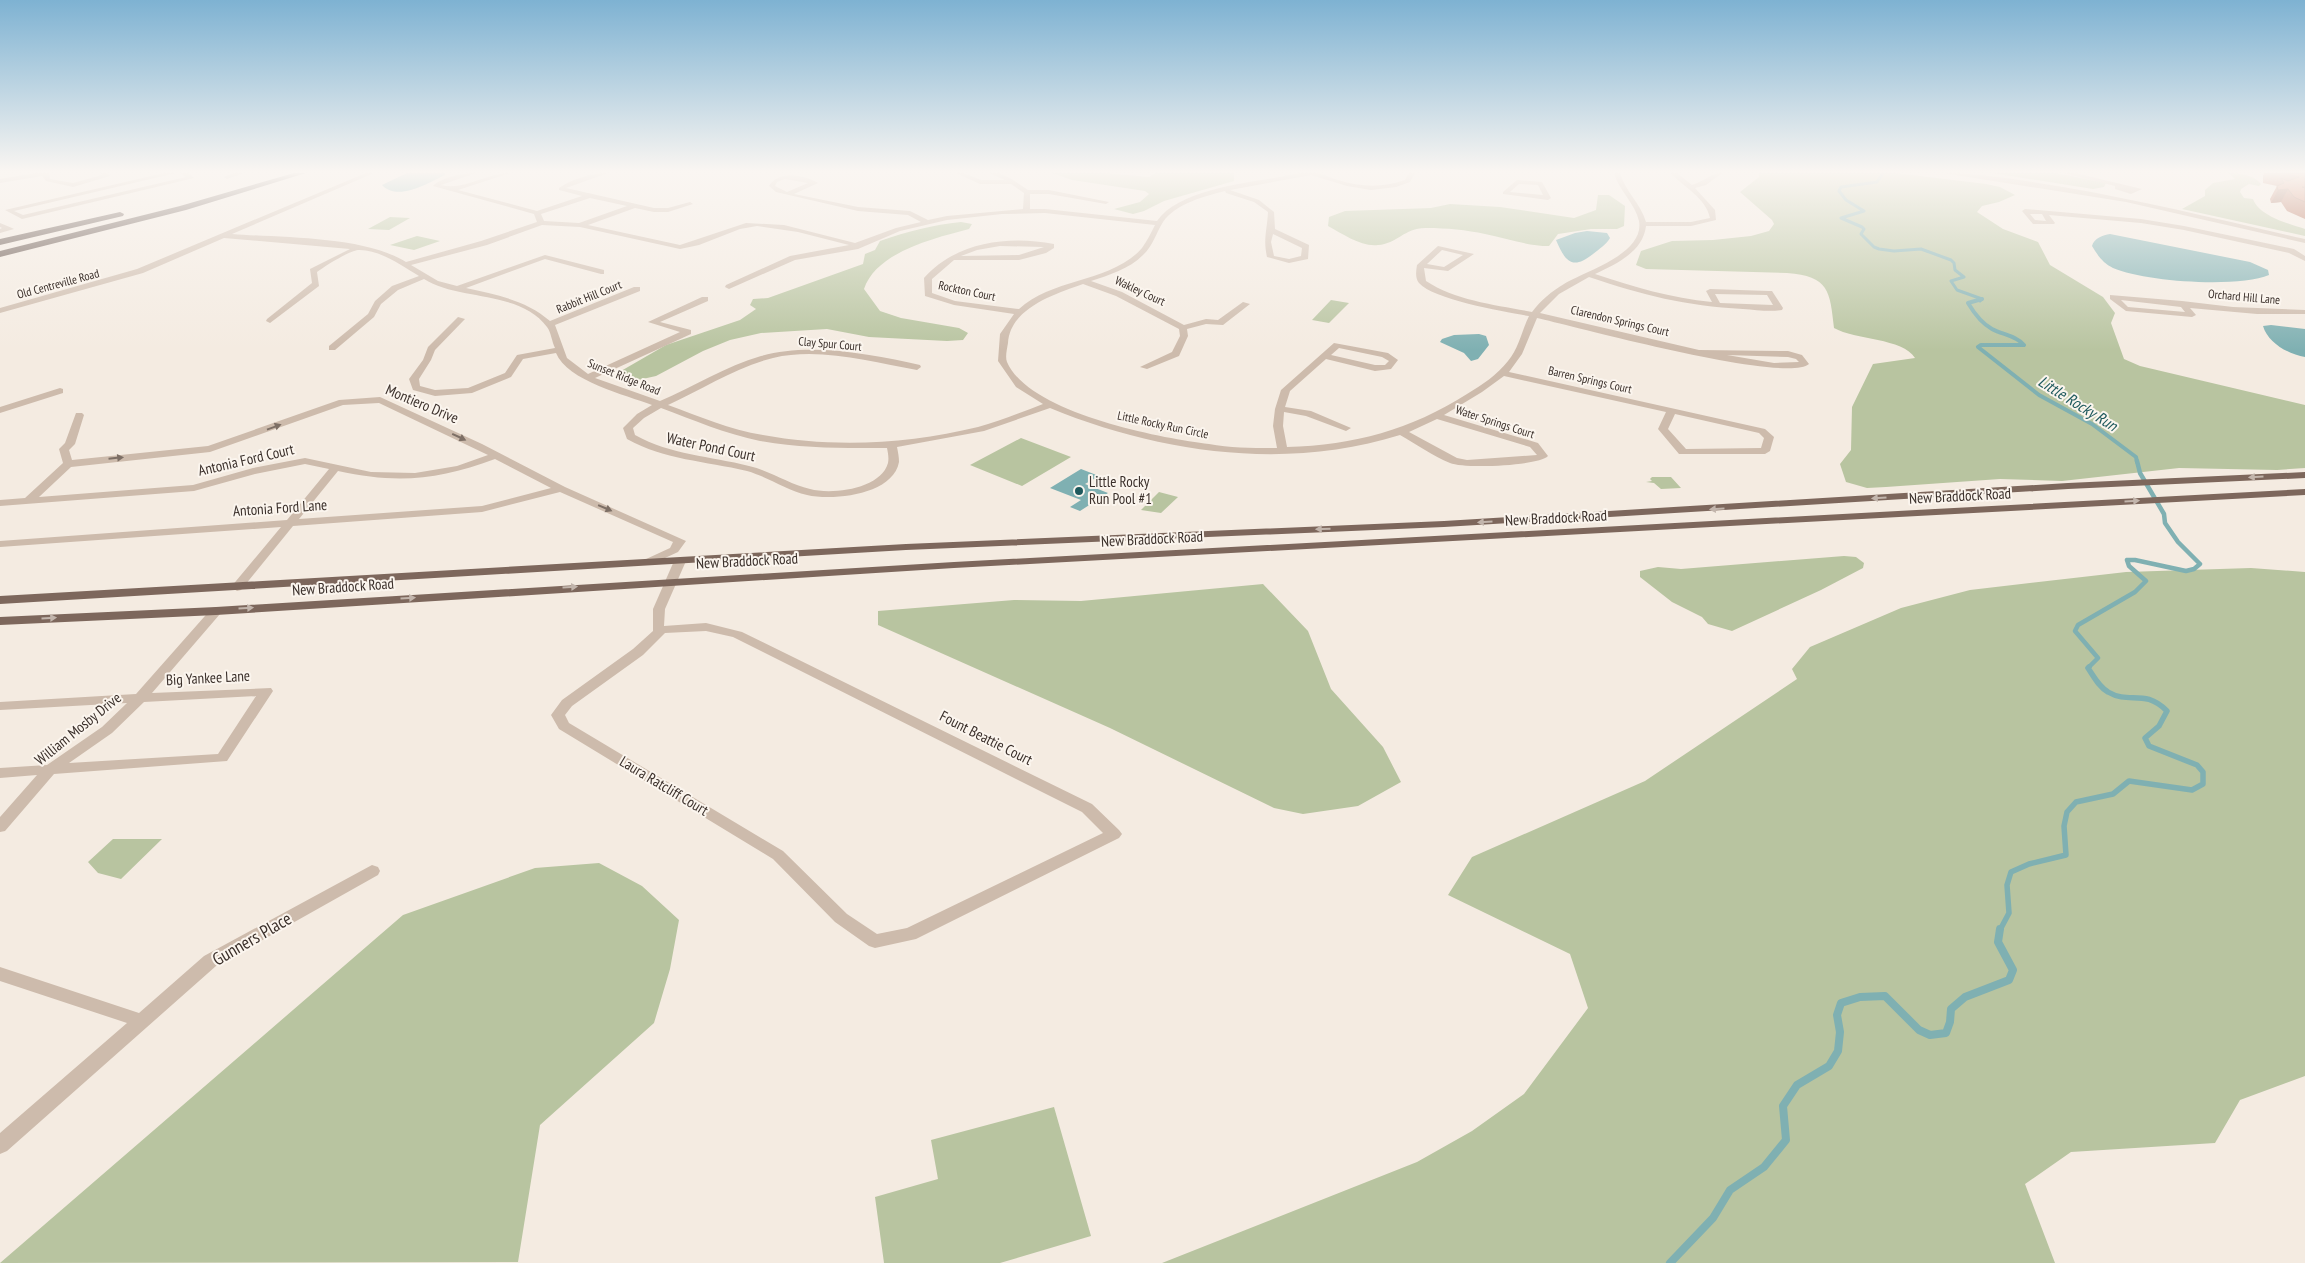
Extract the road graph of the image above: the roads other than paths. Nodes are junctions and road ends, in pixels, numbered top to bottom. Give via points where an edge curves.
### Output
1 (43, 232) edge
2 (88, 232) edge
3 (234, 232) edge
4 (516, 232) edge
5 (612, 232) edge
6 (728, 232) edge
7 (797, 232) edge
8 (889, 232) edge
9 (1154, 232) edge
10 (1270, 232) edge
11 (1275, 232) edge
12 (1641, 232) edge
13 (2202, 232) edge
14 (2265, 232) edge
15 (225, 236) junction
16 (2305, 241) edge
17 (0, 242) edge
18 (359, 247) junction
19 (855, 247) junction
20 (0, 254) edge
21 (952, 258) junction
22 (2305, 259) edge
23 (406, 264) junction
24 (1421, 265) junction
25 (601, 272) dead end
26 (1587, 274) junction
27 (424, 277) junction
28 (1084, 281) junction
29 (729, 287) dead end
30 (455, 289) junction
31 (637, 290) dead end
32 (704, 299) dead end
33 (2182, 303) junction
34 (1246, 304) dead end
35 (1717, 304) junction
36 (0, 311) edge
37 (1020, 312) junction
38 (2305, 312) edge
39 (1534, 315) junction
40 (461, 319) dead end
41 (270, 321) dead end
42 (550, 324) junction
43 (1183, 328) junction
44 (332, 348) dead end
45 (559, 350) junction
46 (1701, 352) junction
47 (1324, 356) junction
48 (1144, 366) dead end
49 (918, 367) dead end
50 (1503, 373) junction
51 (587, 378) junction
52 (60, 391) dead end
53 (661, 405) junction
54 (1050, 405) junction
55 (1280, 409) junction
56 (0, 410) edge
57 (1671, 412) junction
58 (79, 416) dead end
59 (1436, 416) junction
60 (1346, 428) dead end
61 (1401, 432) junction
62 (892, 445) junction
63 (1283, 450) junction
64 (494, 456) junction
65 (68, 464) junction
66 (336, 467) junction
67 (2305, 474) edge
68 (560, 489) junction
69 (2305, 492) edge
70 (29, 500) junction
71 (0, 503) edge
72 (291, 522) junction
73 (0, 544) edge
74 (680, 560) junction
75 (648, 562) junction
76 (671, 581) junction
77 (237, 587) junction
78 (0, 600) edge
79 (216, 611) junction
80 (0, 621) edge
81 (661, 630) junction
82 (141, 697) junction
83 (0, 706) edge
84 (50, 770) junction
85 (0, 772) edge
86 (0, 828) edge
87 (372, 871) dead end
88 (875, 941) joint
89 (0, 974) edge
90 (142, 1021) junction
91 (0, 1145) edge

1 - 17 highway
2 - 20 highway
3 - 15 street, Old Centreville Road
4 - 23 street
5 - 6 street via 680,247
7 - 19 street
8 - 19 street
9 - 28 street, Little Rocky Run Circle via 1147,247 1123,266
10 - 11 street via 1267,242 1271,257 1289,261 1305,256 1306,247
12 - 26 street, Little Rocky Run Circle via 1630,250
13 - 22 street via 2291,252
14 - 16 street
15 - 18 street
15 - 36 street, Old Centreville Road via 140,272
18 - 23 street via 390,255
18 - 41 street via 321,265 313,272 316,284
19 - 29 street via 793,258
21 - 21 street, Rockton Court via 974,249 997,245 1051,246 1046,252 1003,259
21 - 37 street, Rockton Court via 928,278 928,294 954,302
23 - 27 street
24 - 24 street via 1440,248 1470,254 1445,269
24 - 39 street, Clarendon Springs Court via 1419,274 1423,282 1436,289
25 - 30 street via 545,257
26 - 35 street via 1653,296
26 - 39 street, Little Rocky Run Circle via 1560,290
27 - 30 street
27 - 44 street via 395,288 378,303 371,315
28 - 37 street, Little Rocky Run Circle via 1046,296
28 - 43 street, Wakley Court via 1119,294
30 - 42 street via 522,304
31 - 42 street, Rabbit Hill Court
32 - 51 street via 652,322 688,332
33 - 33 street, Orchard Hill Lane via 2152,300 2113,297 2126,308 2192,314
33 - 38 street, Orchard Hill Lane
34 - 43 street via 1220,323 1206,321
35 - 35 street via 1727,305 1779,308 1770,293 1710,292
37 - 54 street, Little Rocky Run Circle via 1003,335 1001,355 1012,377
39 - 46 street, Clarendon Springs Court
39 - 50 street, Little Rocky Run Circle via 1523,344
40 - 45 street via 431,349 414,379 416,388 435,393 469,392 508,375 520,357
42 - 45 street, Sunset Ridge Road
43 - 48 street via 1184,336 1176,354
45 - 51 street, Sunset Ridge Road via 563,359
46 - 46 street, Clarendon Springs Court via 1766,365 1805,364 1799,357 1788,354
47 - 47 street via 1337,345 1385,355 1394,360 1388,367 1375,368
47 - 55 street via 1286,390
49 - 53 street, Clay Spur Court via 820,354 775,355 751,362
50 - 57 street, Barren Springs Court
50 - 59 street, Little Rocky Run Circle
51 - 53 street, Sunset Ridge Road
52 - 56 street
53 - 62 street, Sunset Ridge Road via 718,426 779,441 842,446
53 - 62 street, Water Pond Court via 636,419 628,428 630,437 672,456 748,468 817,494 855,492 885,479 894,464
54 - 62 street, Sunset Ridge Road via 981,430
54 - 63 street, Little Rocky Run Circle via 1088,420 1174,442 1234,450
55 - 60 street via 1308,413
55 - 63 street via 1278,426
57 - 57 street, Barren Springs Court via 1762,431 1769,437 1765,451 1683,452 1662,429
58 - 65 street via 70,444 64,449
59 - 61 street, Little Rocky Run Circle
59 - 61 street, Water Springs Court via 1534,445 1543,456 1454,461
61 - 63 street, Little Rocky Run Circle via 1354,444
65 -> 64 street, Montiero Drive via 210,449 342,402 362,400 380,400
64 - 66 street, Antonia Ford Court via 459,469 415,476 371,475
64 - 68 street, Montiero Drive
65 - 70 street
66 - 70 street, Antonia Ford Court via 305,462 253,471 194,488
66 - 72 street
67 -> 74 main road, New Braddock Road via 1602,516
68 - 72 street, Antonia Ford Lane via 482,509
68 -> 75 street, Montiero Drive via 680,541 674,550
76 -> 69 main road, New Braddock Road
70 - 71 street, Antonia Ford Court
72 - 73 street, Antonia Ford Lane
72 - 77 street
74 - 75 main road, New Braddock Road
74 - 76 street
75 - 77 main road, New Braddock Road
79 -> 76 main road, New Braddock Road
76 - 81 street via 659,609 658,629
77 - 78 main road, New Braddock Road
80 -> 79 main road, New Braddock Road
79 - 82 street, William Mosby Drive
81 - 88 street, Laura Ratcliff Court via 638,652 567,703 558,715 564,726 778,856 842,918
81 - 88 street, Fount Beattie Court via 696,626 726,628 1087,808 1114,834 910,934
82 - 83 street, Big Yankee Lane
82 - 84 street, William Mosby Drive via 107,730
82 - 84 street, Big Yankee Lane via 266,691 222,758
84 - 85 street, Big Yankee Lane
84 - 86 street, William Mosby Drive
87 - 90 street, Gunners Place via 210,961
89 - 90 street
90 - 91 street, Gunners Place

